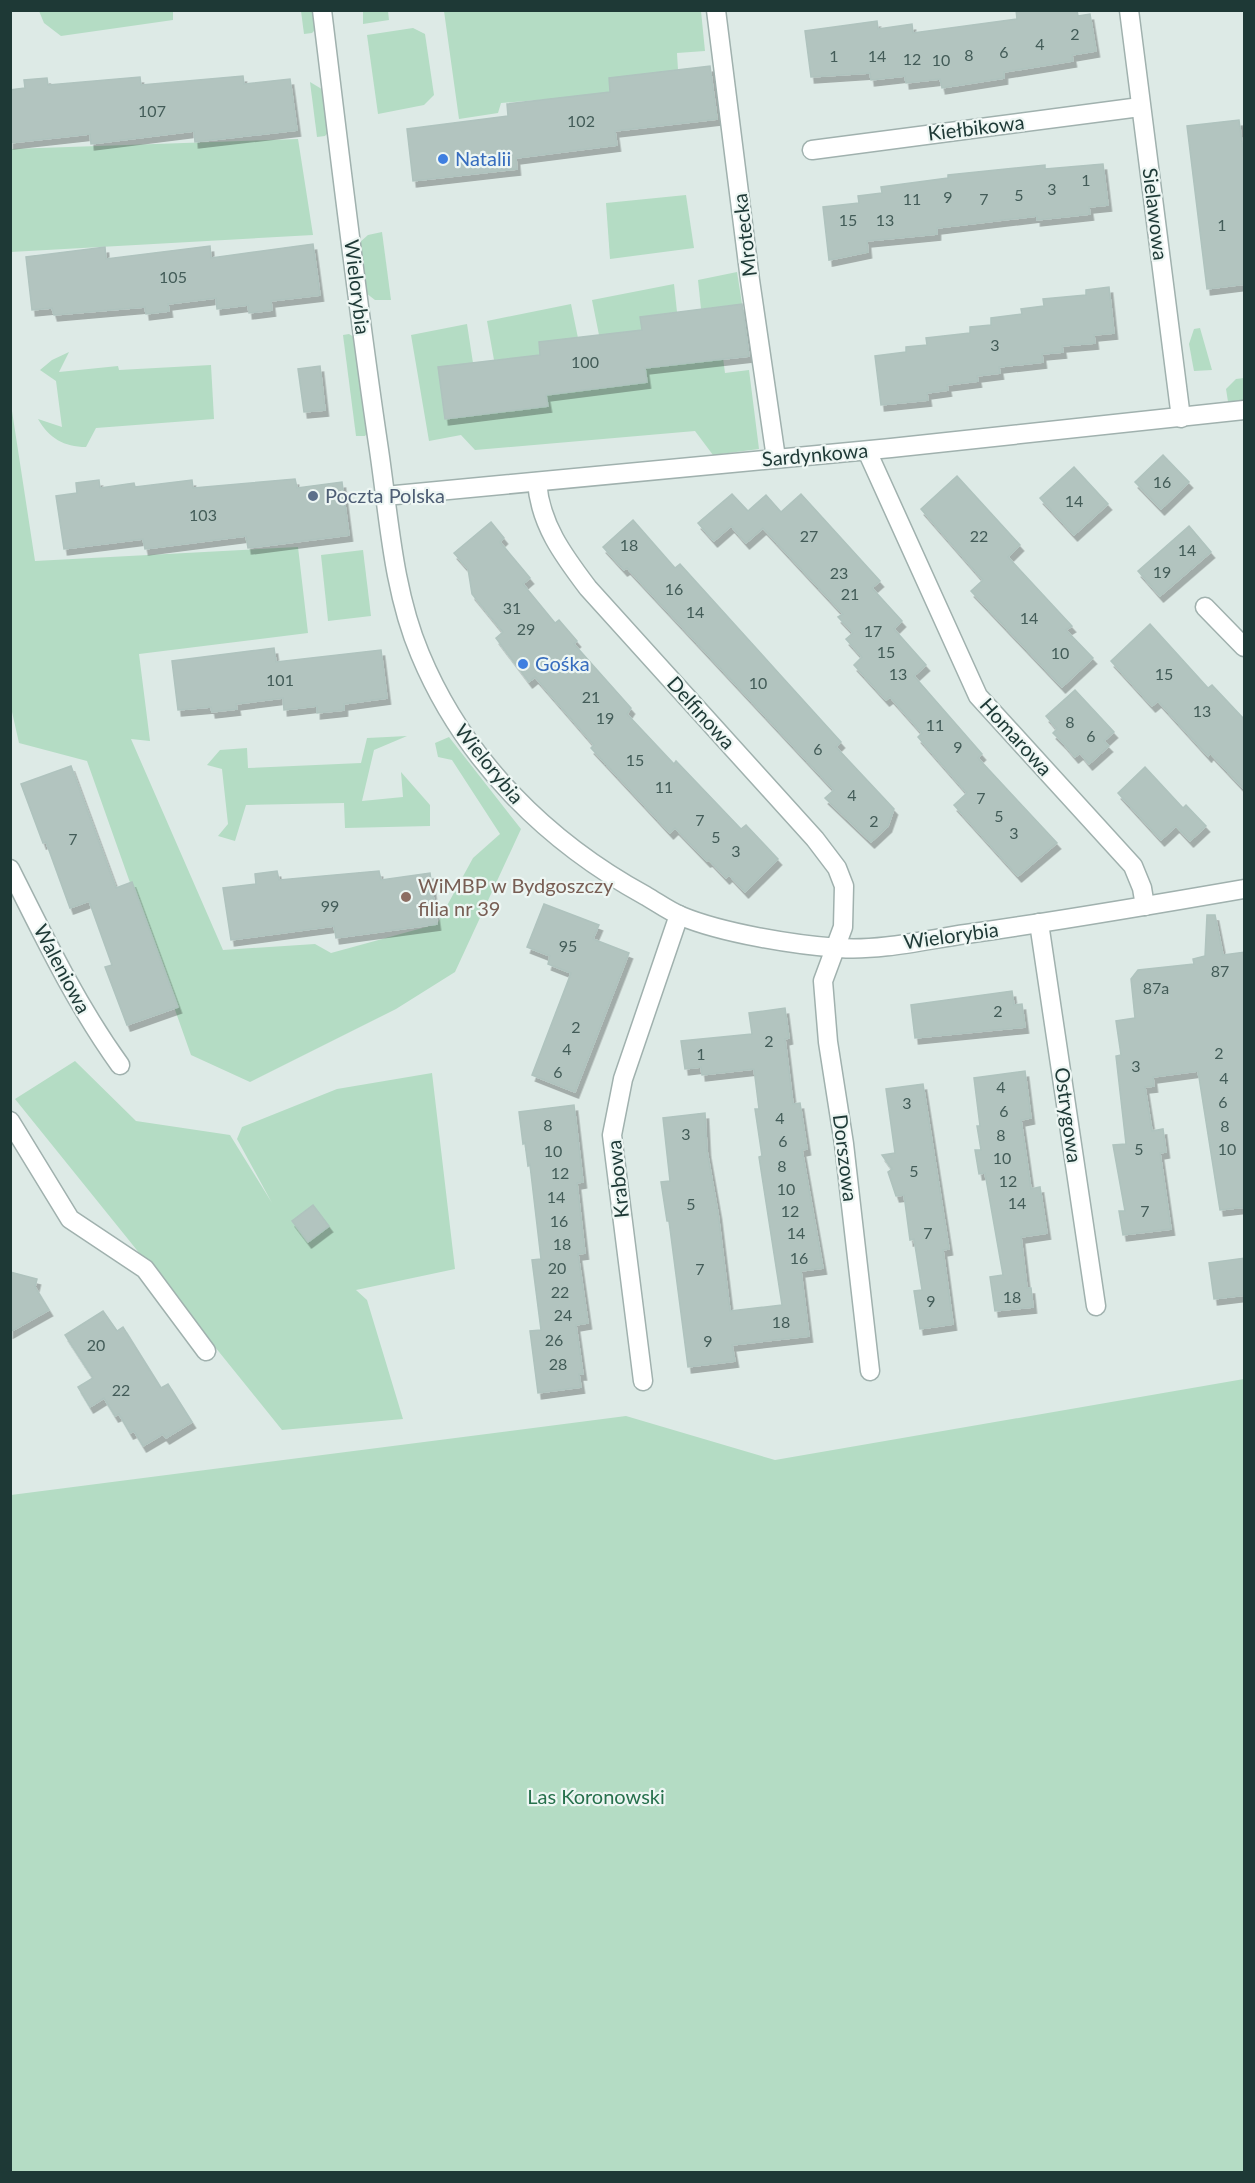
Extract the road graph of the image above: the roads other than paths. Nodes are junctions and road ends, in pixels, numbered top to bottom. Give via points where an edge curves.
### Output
1 (322, 10) edge
2 (716, 10) edge
3 (1129, 10) edge
4 (1140, 107) junction
5 (812, 150) dead end
6 (1245, 410) edge
7 (1182, 418) junction
8 (867, 450) junction
9 (776, 458) junction
10 (537, 482) junction
11 (385, 496) junction
12 (1205, 607) dead end
13 (1245, 647) edge
14 (10, 869) edge
15 (1245, 889) edge
16 (1145, 906) junction
17 (679, 915) junction
18 (1039, 923) junction
19 (836, 948) junction
20 (120, 1065) dead end
21 (10, 1121) edge
22 (1096, 1306) dead end
23 (206, 1351) dead end
24 (870, 1371) dead end
25 (643, 1380) dead end

1 - 11 street, Wielorybia
2 - 9 street, Mrotecka
3 - 4 street, Sielawowa
4 - 5 street, Kiełbikowa
4 - 7 street, Sielawowa
6 - 7 street, Sardynkowa
7 - 8 street, Sardynkowa
8 - 9 street, Sardynkowa
8 - 16 street, Homarowa via 978,696 1133,866
9 - 10 street, Sardynkowa
10 - 11 street, Sardynkowa
10 - 19 street, Delfinowa via 543,518 588,588 815,838 837,868 844,886 845,905
11 - 17 street, Wielorybia via 393,554 410,627 433,683 455,722 506,789 559,839 588,862
12 - 13 street
14 - 20 street, Waleniowa via 69,986
15 - 16 street, Wielorybia
16 - 18 street, Wielorybia
17 - 19 street, Wielorybia via 733,930
17 - 25 street, Krabowa via 623,1079 612,1135
18 - 19 street, Wielorybia via 868,948
18 - 22 street, Ostrygowa
19 - 24 street, Dorszowa via 823,981 827,1032
21 - 23 street via 70,1219 145,1269

